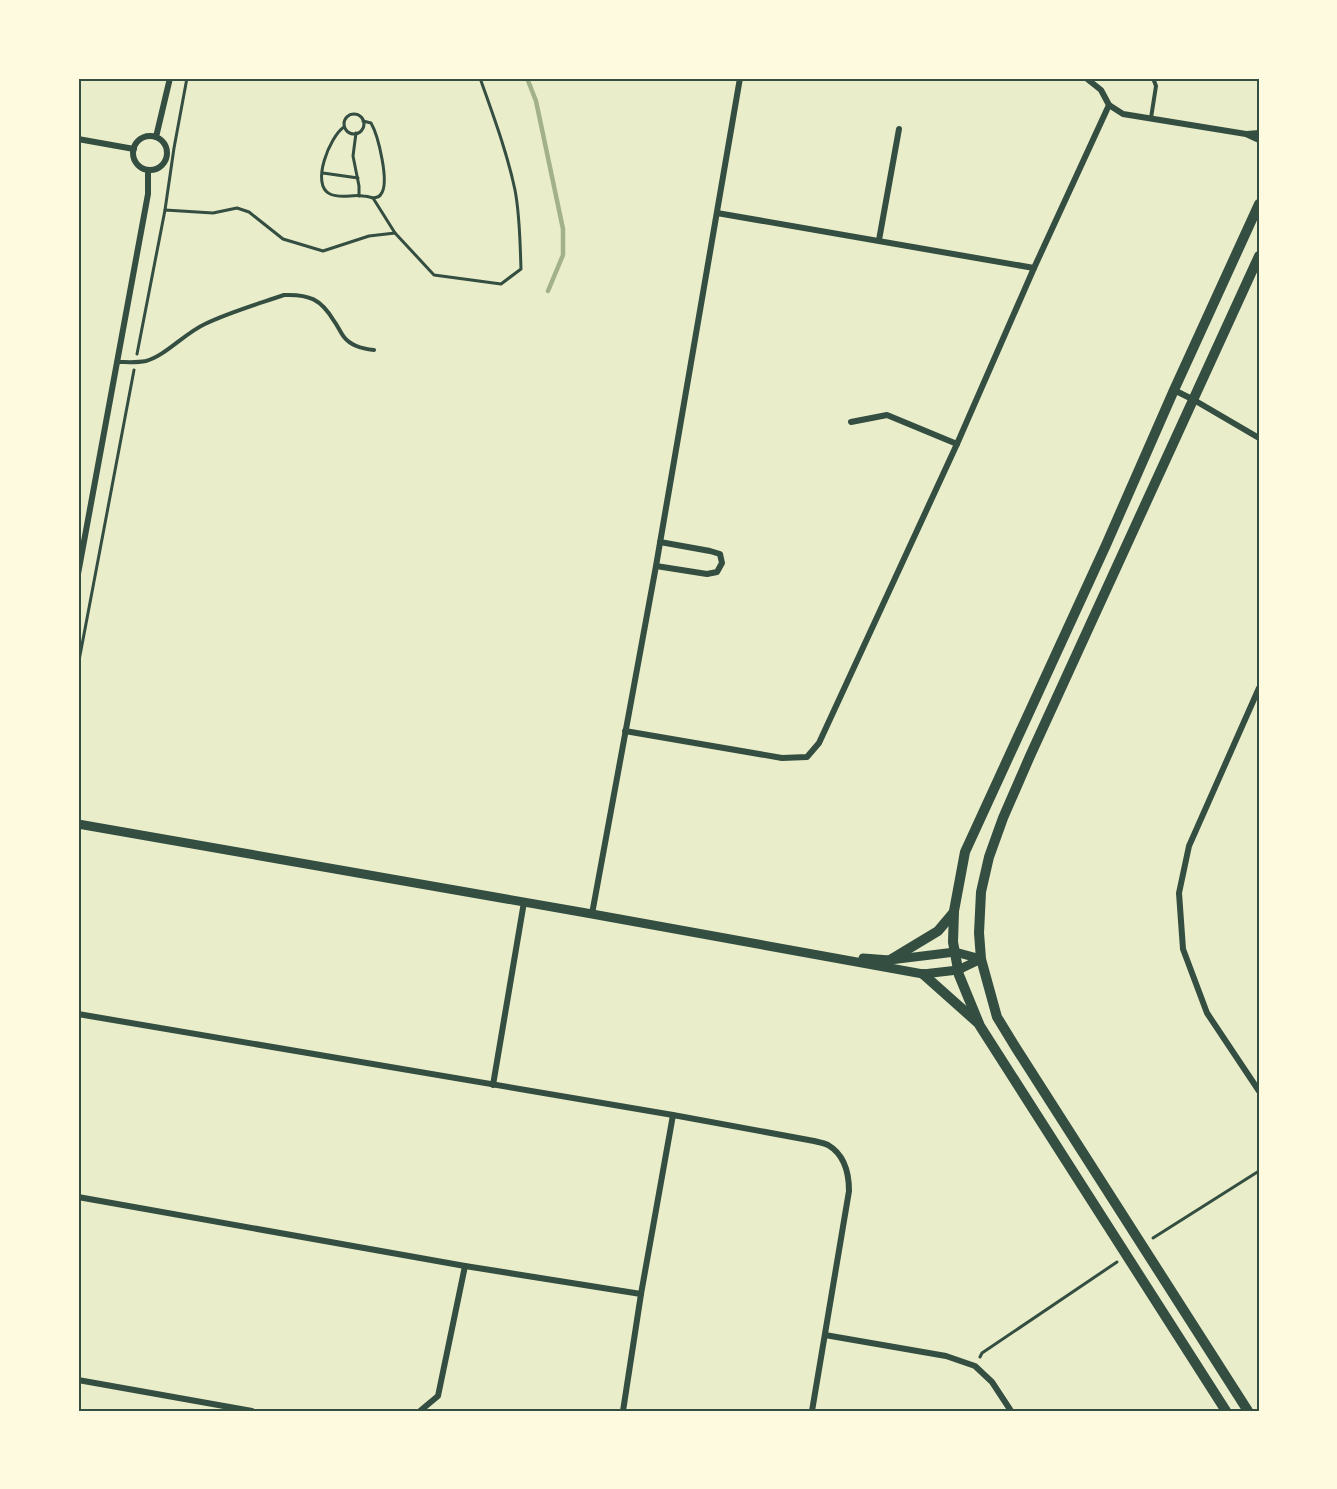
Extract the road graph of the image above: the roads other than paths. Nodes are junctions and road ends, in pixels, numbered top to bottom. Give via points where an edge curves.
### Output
1 (170, 78) edge
2 (740, 78) edge
3 (1086, 78) edge
4 (1153, 78) edge
5 (1109, 105) junction
6 (1151, 118) junction
7 (899, 129) dead end
8 (1259, 132) edge
9 (1246, 134) junction
10 (156, 137) junction
11 (78, 139) edge
12 (1259, 140) edge
13 (134, 149) junction
14 (148, 170) junction
15 (1259, 204) edge
16 (717, 213) junction
17 (879, 240) junction
18 (1259, 256) edge
19 (1034, 268) junction
20 (374, 350) dead end
21 (117, 362) junction
22 (1174, 390) junction
23 (1194, 400) junction
24 (850, 422) dead end
25 (1259, 438) edge
26 (957, 444) junction
27 (660, 542) junction
28 (656, 566) junction
29 (78, 574) edge
30 (1259, 688) edge
31 (626, 730) junction
32 (78, 824) edge
33 (524, 902) junction
34 (954, 911) junction
35 (592, 914) junction
36 (955, 952) junction
37 (828, 956) junction
38 (981, 958) junction
39 (890, 960) junction
40 (958, 970) junction
41 (923, 974) junction
42 (78, 1014) edge
43 (980, 1026) junction
44 (493, 1085) junction
45 (1259, 1091) edge
46 (673, 1115) junction
47 (78, 1197) edge
48 (465, 1266) junction
49 (641, 1294) junction
50 (825, 1335) junction
51 (78, 1380) edge
52 (252, 1411) edge
53 (420, 1411) edge
54 (623, 1411) edge
55 (812, 1411) edge
56 (1011, 1411) edge
57 (1226, 1411) edge
58 (1248, 1411) edge

1 - 10 street
2 - 16 street
3 - 5 street via 1101,90
4 - 6 lane via 1156,86
5 - 6 street via 1123,114
5 - 19 street
6 - 9 street
7 - 17 street
8 - 9 street
9 - 12 street
10 - 13 street via 143,138
10 - 14 street via 166,147 166,158 159,167
11 - 13 street
13 - 14 street via 135,160
14 - 21 street via 148,194
15 - 22 main road
16 - 17 street
16 - 27 street
17 - 19 street
18 - 23 main road
19 - 26 street
20 - 21 lane via 362,349 345,338 321,303 309,297 284,295 211,320 148,360
21 - 29 street
22 - 23 street
22 - 34 main road via 965,852
23 - 25 street
23 - 38 main road via 1003,818 981,892
24 - 26 street via 887,415
26 - 31 street via 819,743 807,757 782,758
27 - 28 street
27 - 28 street via 720,554 722,563 717,572 707,574
28 - 31 street
30 - 45 street via 1189,846 1179,892 1183,949 1207,1013
31 - 35 street
32 - 33 street
33 - 35 street
33 - 44 street
34 - 36 main road
34 - 39 main road via 938,931
35 - 37 street
36 - 38 street
36 - 39 street
36 - 40 main road
37 - 39 street
37 - 41 street
38 - 40 street
38 - 58 main road via 998,1017 1016,1048
40 - 41 street
40 - 43 main road
41 - 43 main road
42 - 44 street
43 - 57 main road
44 - 46 street
46 - 49 street
46 - 50 street via 814,1141 828,1145 841,1157 849,1174 849,1191
47 - 48 street
48 - 49 street
48 - 53 street via 438,1396
49 - 54 street
50 - 55 street
50 - 56 street via 946,1356 975,1366 993,1382
51 - 52 street

